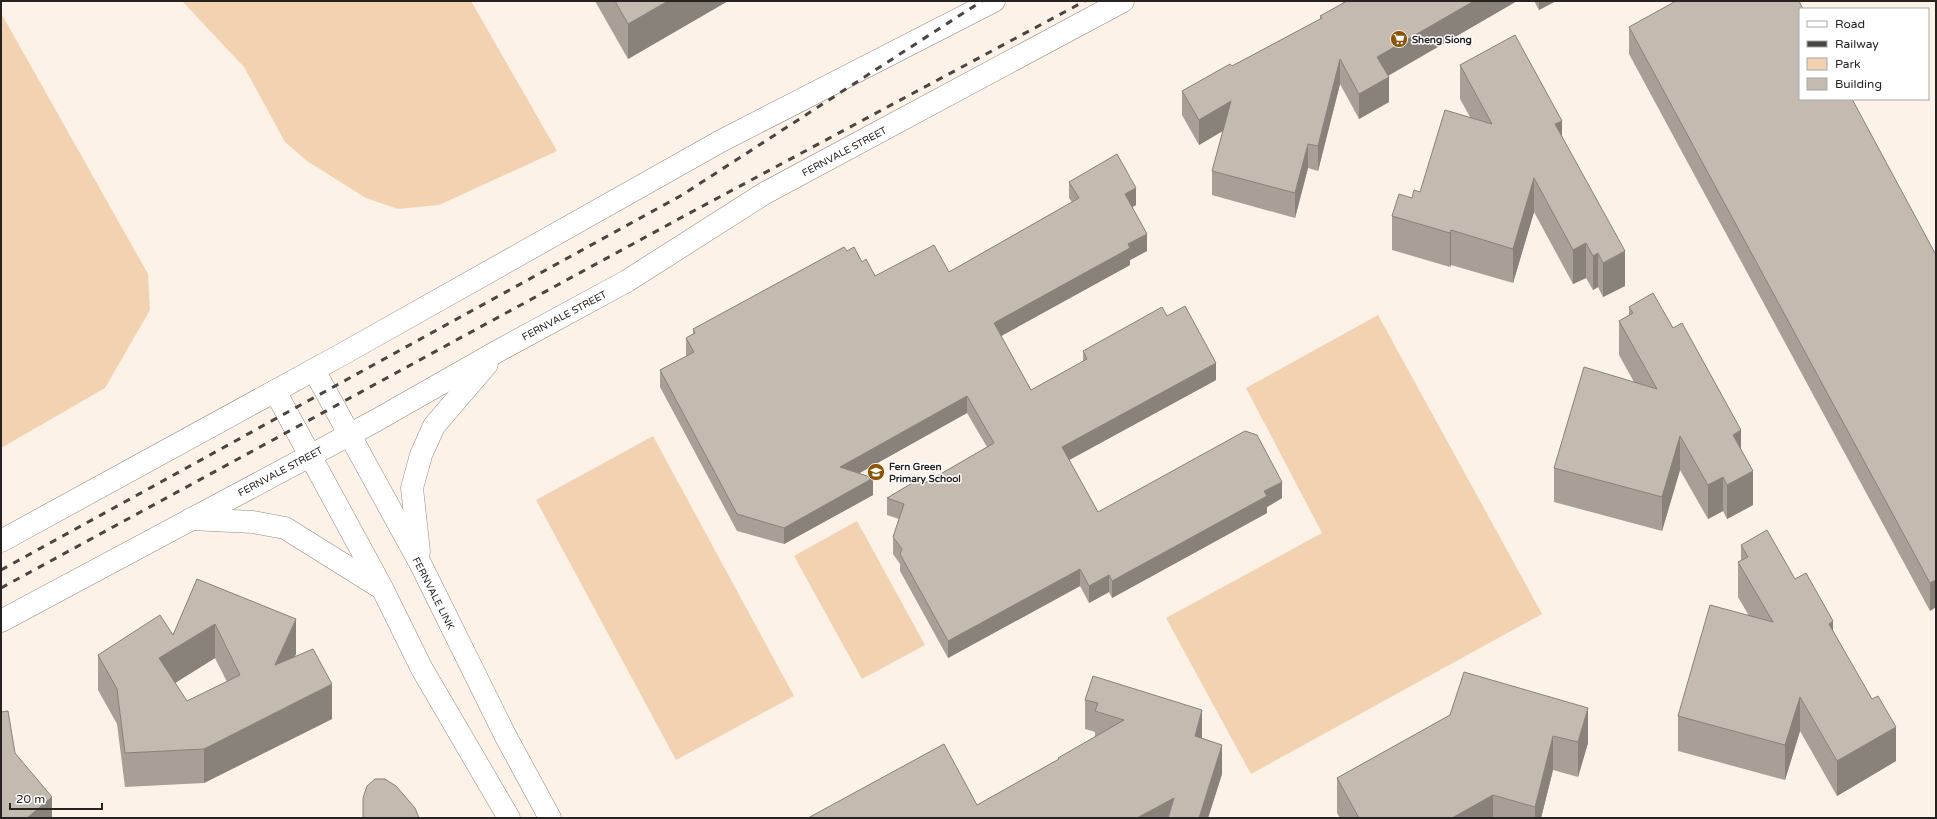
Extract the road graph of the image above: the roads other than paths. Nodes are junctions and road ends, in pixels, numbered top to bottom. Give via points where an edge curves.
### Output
1 (994, 1) edge
2 (1123, 1) edge
3 (498, 351) junction
4 (314, 370) junction
5 (275, 391) junction
6 (349, 434) junction
7 (310, 455) junction
8 (191, 519) junction
9 (1, 541) edge
10 (420, 563) junction
11 (382, 588) junction
12 (1, 621) edge
13 (509, 818) edge
14 (550, 818) edge

1 - 4 street via 721,141
2 - 3 street, FERNVALE STREET via 765,193 627,281
3 - 6 street, FERNVALE STREET
3 - 10 street via 434,426 421,455 412,488
4 - 5 street
4 - 6 street, FERNVALE LINK
5 - 7 street
5 - 9 street
6 - 7 street, FERNVALE STREET
6 - 10 street, FERNVALE LINK
7 - 8 street, FERNVALE STREET
7 - 11 street
8 - 11 street via 253,522 285,528
8 - 12 street, FERNVALE STREET
10 - 14 street, FERNVALE LINK via 505,735
11 - 13 street via 422,668

